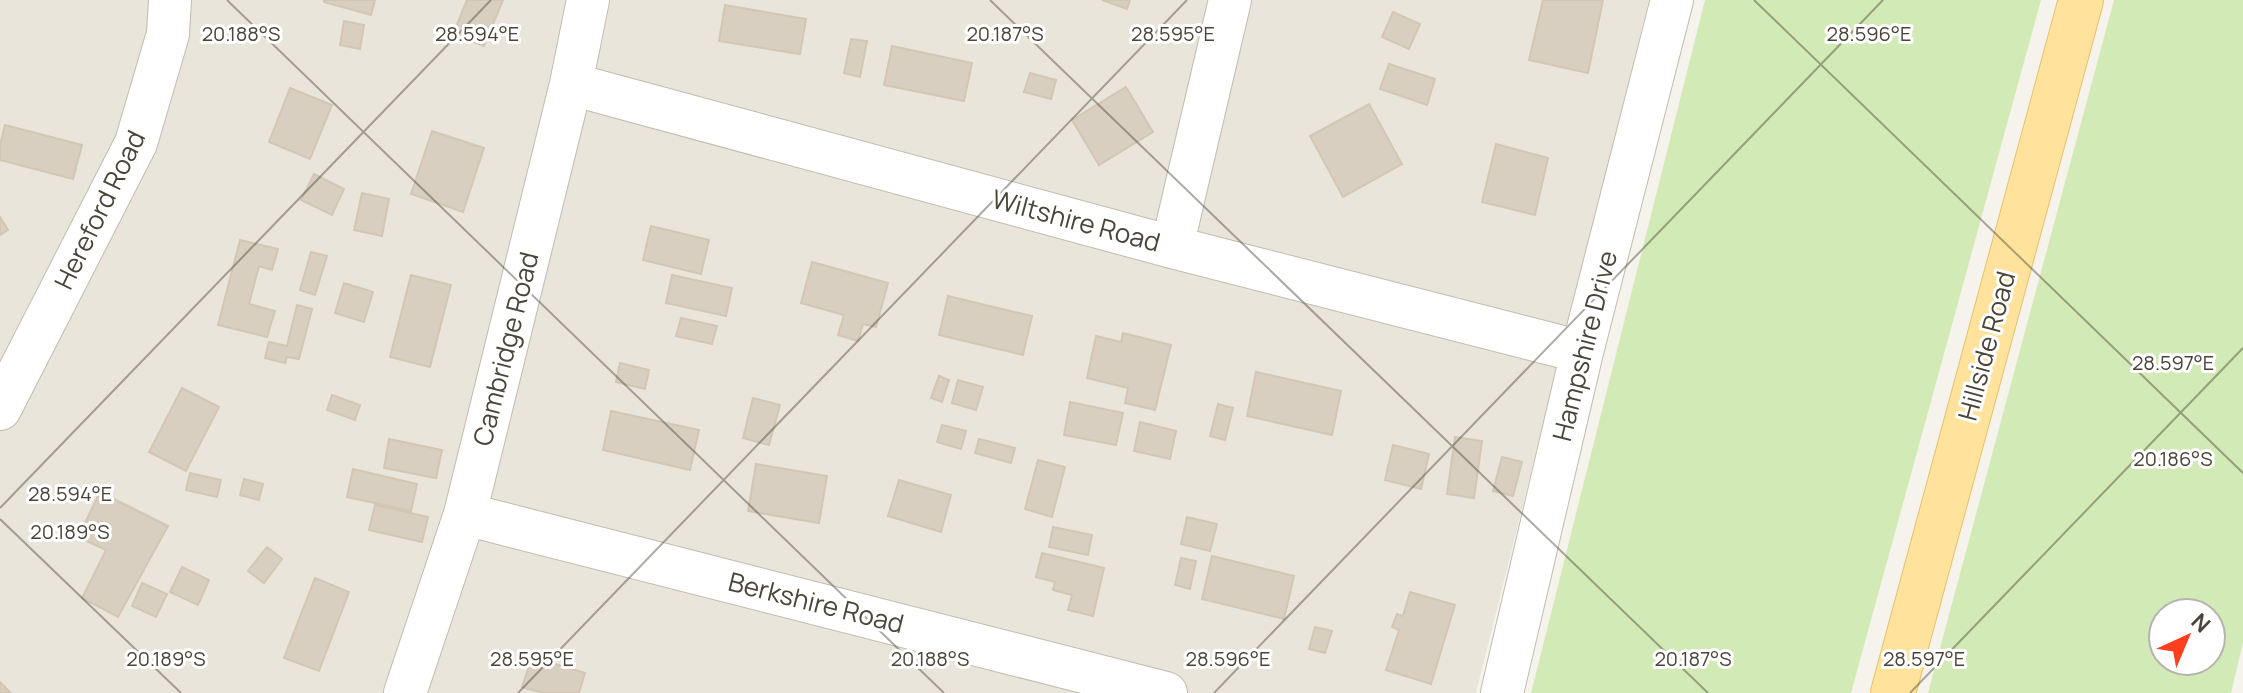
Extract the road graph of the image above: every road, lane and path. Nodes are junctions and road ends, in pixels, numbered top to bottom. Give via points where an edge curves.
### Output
1 (170, 0) edge
2 (588, 0) edge
3 (1230, 0) edge
4 (1672, 0) edge
5 (2081, 0) edge
6 (571, 84) junction
7 (1172, 247) junction
8 (1582, 352) junction
9 (0, 409) edge
10 (465, 514) junction
11 (405, 693) edge
12 (1166, 693) edge
13 (1502, 693) edge
14 (1893, 693) edge

1 - 9 street, Hereford Road via 168,34 136,143
2 - 6 street, Cambridge Road
3 - 7 street
4 - 8 street, Hampshire Drive
5 - 14 main road, Hillside Road
6 - 7 street, Wiltshire Road
6 - 10 street, Cambridge Road
7 - 8 street, Wiltshire Road
8 - 13 street, Hampshire Drive
10 - 11 street, Cambridge Road
10 - 12 street, Berkshire Road

